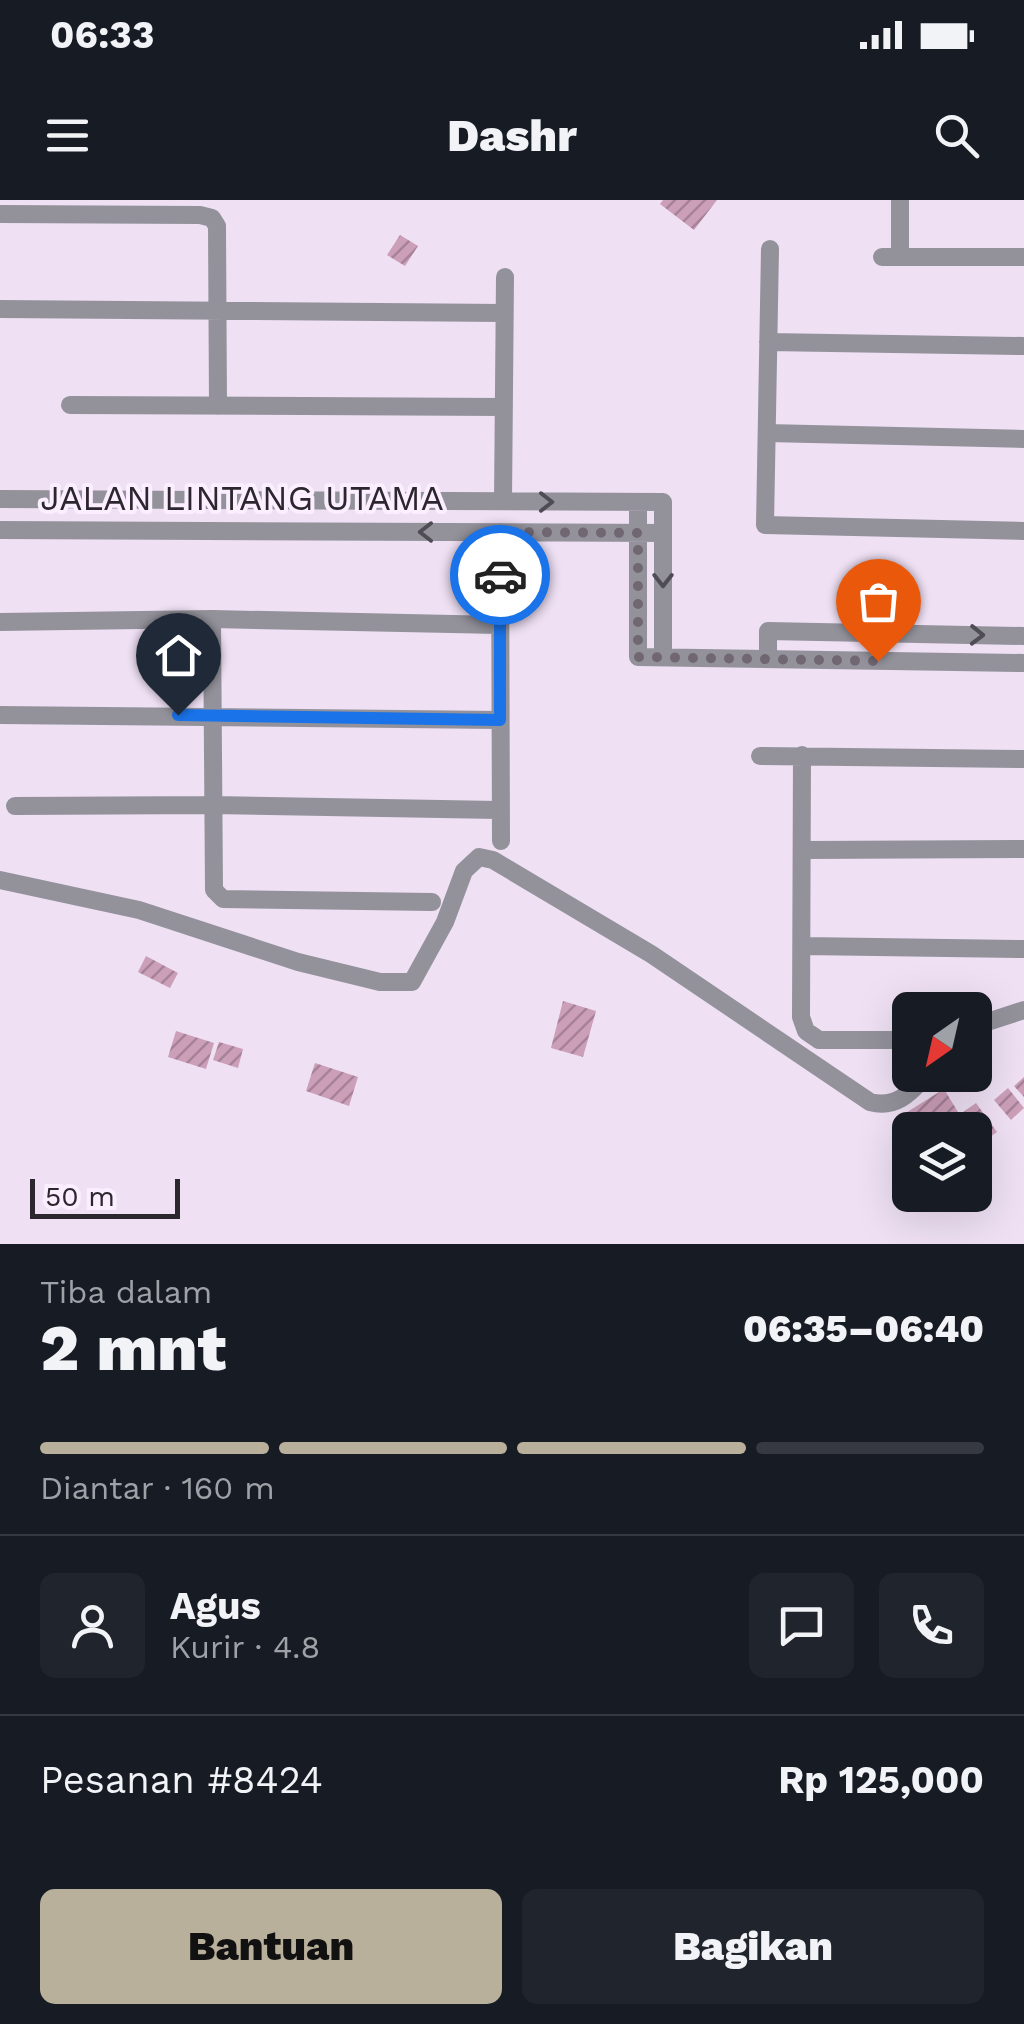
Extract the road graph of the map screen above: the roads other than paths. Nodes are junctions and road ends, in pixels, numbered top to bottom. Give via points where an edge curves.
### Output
1 (900, 200) edge
2 (0, 214) edge
3 (770, 249) dead end
4 (1024, 257) edge
5 (505, 277) dead end
6 (0, 309) edge
7 (218, 309) junction
8 (504, 313) junction
9 (768, 342) junction
10 (1024, 346) edge
11 (70, 404) dead end
12 (218, 406) junction
13 (504, 408) junction
14 (767, 433) junction
15 (1024, 439) edge
16 (0, 499) edge
17 (204, 500) junction
18 (503, 502) junction
19 (638, 502) junction
20 (0, 530) edge
21 (204, 531) junction
22 (1024, 531) edge
23 (500, 532) junction
24 (638, 533) junction
25 (663, 533) junction
26 (212, 619) junction
27 (0, 622) edge
28 (500, 625) junction
29 (1024, 636) edge
30 (663, 658) junction
31 (768, 659) junction
32 (1024, 663) edge
33 (0, 715) edge
34 (214, 715) junction
35 (500, 720) junction
36 (802, 755) junction
37 (760, 756) dead end
38 (1024, 759) edge
39 (213, 805) junction
40 (15, 806) dead end
41 (498, 810) junction
42 (501, 841) dead end
43 (1024, 849) edge
44 (804, 850) junction
45 (0, 880) edge
46 (432, 902) dead end
47 (804, 946) junction
48 (1024, 950) edge
49 (1024, 1010) edge
50 (992, 1020) edge
51 (892, 1040) edge
52 (909, 1092) edge

1 - 4 street via 891,257
2 - 7 street via 212,218
3 - 9 street
5 - 8 street
6 - 7 street
7 - 8 street
7 - 12 street
8 - 13 street
9 - 10 street
9 - 14 street
11 - 12 street
12 - 13 street
13 - 18 street
14 - 15 street
14 - 22 street via 766,525
16 - 17 street, JALAN LINTANG UTAMA
17 - 18 street, JALAN LINTANG UTAMA
17 - 21 street
18 -> 19 street, JALAN LINTANG UTAMA
19 - 24 street
19 - 25 street, JALAN LINTANG UTAMA via 663,502
20 - 21 street, JALAN LINTANG UTAMA
23 -> 21 street, JALAN LINTANG UTAMA
23 - 24 street, JALAN LINTANG UTAMA
23 - 28 street
24 - 25 street, JALAN LINTANG UTAMA
24 - 30 street via 638,657
25 -> 30 street
26 - 27 street
26 - 28 street
26 - 34 street
28 - 35 street
31 -> 29 street via 768,631
30 - 31 street
31 - 32 street
33 - 34 street
34 - 35 street
34 - 39 street
35 - 41 street
36 - 37 street
36 - 38 street
36 - 44 street
39 - 40 street
39 - 41 street
39 - 46 street via 214,890 223,899
41 - 42 street
43 - 44 street
44 - 47 street
45 - 52 street via 139,910 298,962 405,984 428,956 464,872 479,857 493,860 651,954 870,1102 883,1106
47 - 48 street
47 - 51 street via 806,1031 819,1040
49 - 50 street

